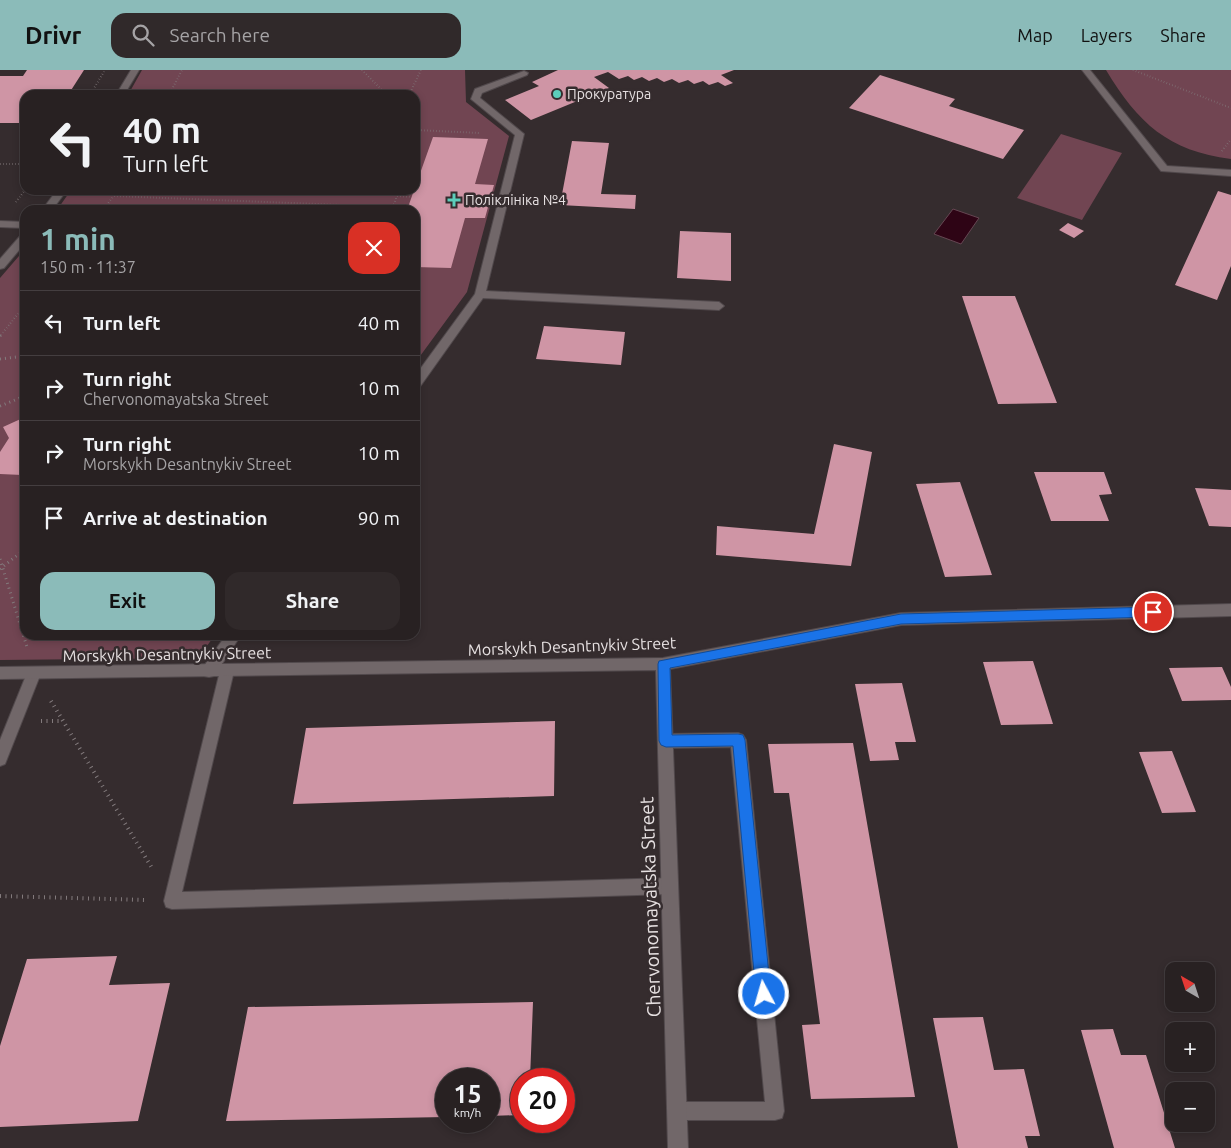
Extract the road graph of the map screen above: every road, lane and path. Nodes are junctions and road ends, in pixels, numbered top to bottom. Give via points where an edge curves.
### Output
1 (105, 70) edge
2 (135, 70) edge
3 (182, 70) edge
4 (362, 70) edge
5 (421, 70) edge
6 (519, 70) edge
7 (1086, 70) edge
8 (1133, 70) edge
9 (93, 90) edge
10 (123, 90) edge
11 (172, 90) edge
12 (382, 90) edge
13 (411, 90) edge
14 (1231, 108) edge
15 (420, 130) edge
16 (520, 134) junction
17 (0, 164) edge
18 (20, 164) edge
19 (1231, 173) edge
20 (114, 196) joint
21 (397, 196) joint
22 (412, 197) dead end
23 (107, 205) edge
24 (354, 205) edge
25 (394, 205) edge
26 (0, 224) edge
27 (20, 225) edge
28 (20, 243) edge
29 (0, 266) edge
30 (480, 294) junction
31 (719, 306) dead end
32 (20, 312) edge
33 (0, 336) edge
34 (20, 357) edge
35 (0, 359) edge
36 (420, 378) edge
37 (20, 398) edge
38 (0, 406) edge
39 (20, 553) edge
40 (0, 559) edge
41 (2, 568) edge
42 (1231, 610) edge
43 (20, 627) edge
44 (24, 640) edge
45 (230, 640) edge
46 (664, 664) junction
47 (208, 671) junction
48 (227, 671) junction
49 (0, 673) edge
50 (34, 673) junction
51 (666, 741) junction
52 (0, 759) edge
53 (670, 886) junction
54 (0, 896) edge
55 (172, 901) junction
56 (677, 1111) junction
57 (678, 1148) edge

1 - 9 path
2 - 10 street
3 - 11 path
4 - 12 path
5 - 13 path
6 - 16 street via 524,73 478,90 475,99
7 - 19 street via 1164,169
8 - 14 path
15 - 16 path
16 - 30 street
17 - 18 path
20 - 23 path
20 - 24 path
21 - 22 path
21 - 25 path
26 - 27 street
28 - 29 main road
30 - 31 street
30 - 36 street
32 - 33 path
34 - 35 path
37 - 38 path
39 - 41 path
40 - 41 path
41 - 43 path
42 - 46 street, Morskykh Desantnykiv Street via 901,619
44 - 50 path
45 - 47 street
46 - 48 street, Morskykh Desantnykiv Street
46 - 51 street, Chervonomayatska Street
47 - 48 street, Morskykh Desantnykiv Street
47 - 50 street, Morskykh Desantnykiv Street
48 - 55 street
49 - 50 street, Morskykh Desantnykiv Street
50 - 52 street
50 - 55 path
51 - 53 street, Chervonomayatska Street
51 - 56 street via 738,740 775,1111
53 - 55 street
53 - 56 street, Chervonomayatska Street
54 - 55 path
56 - 57 street, Chervonomayatska Street

